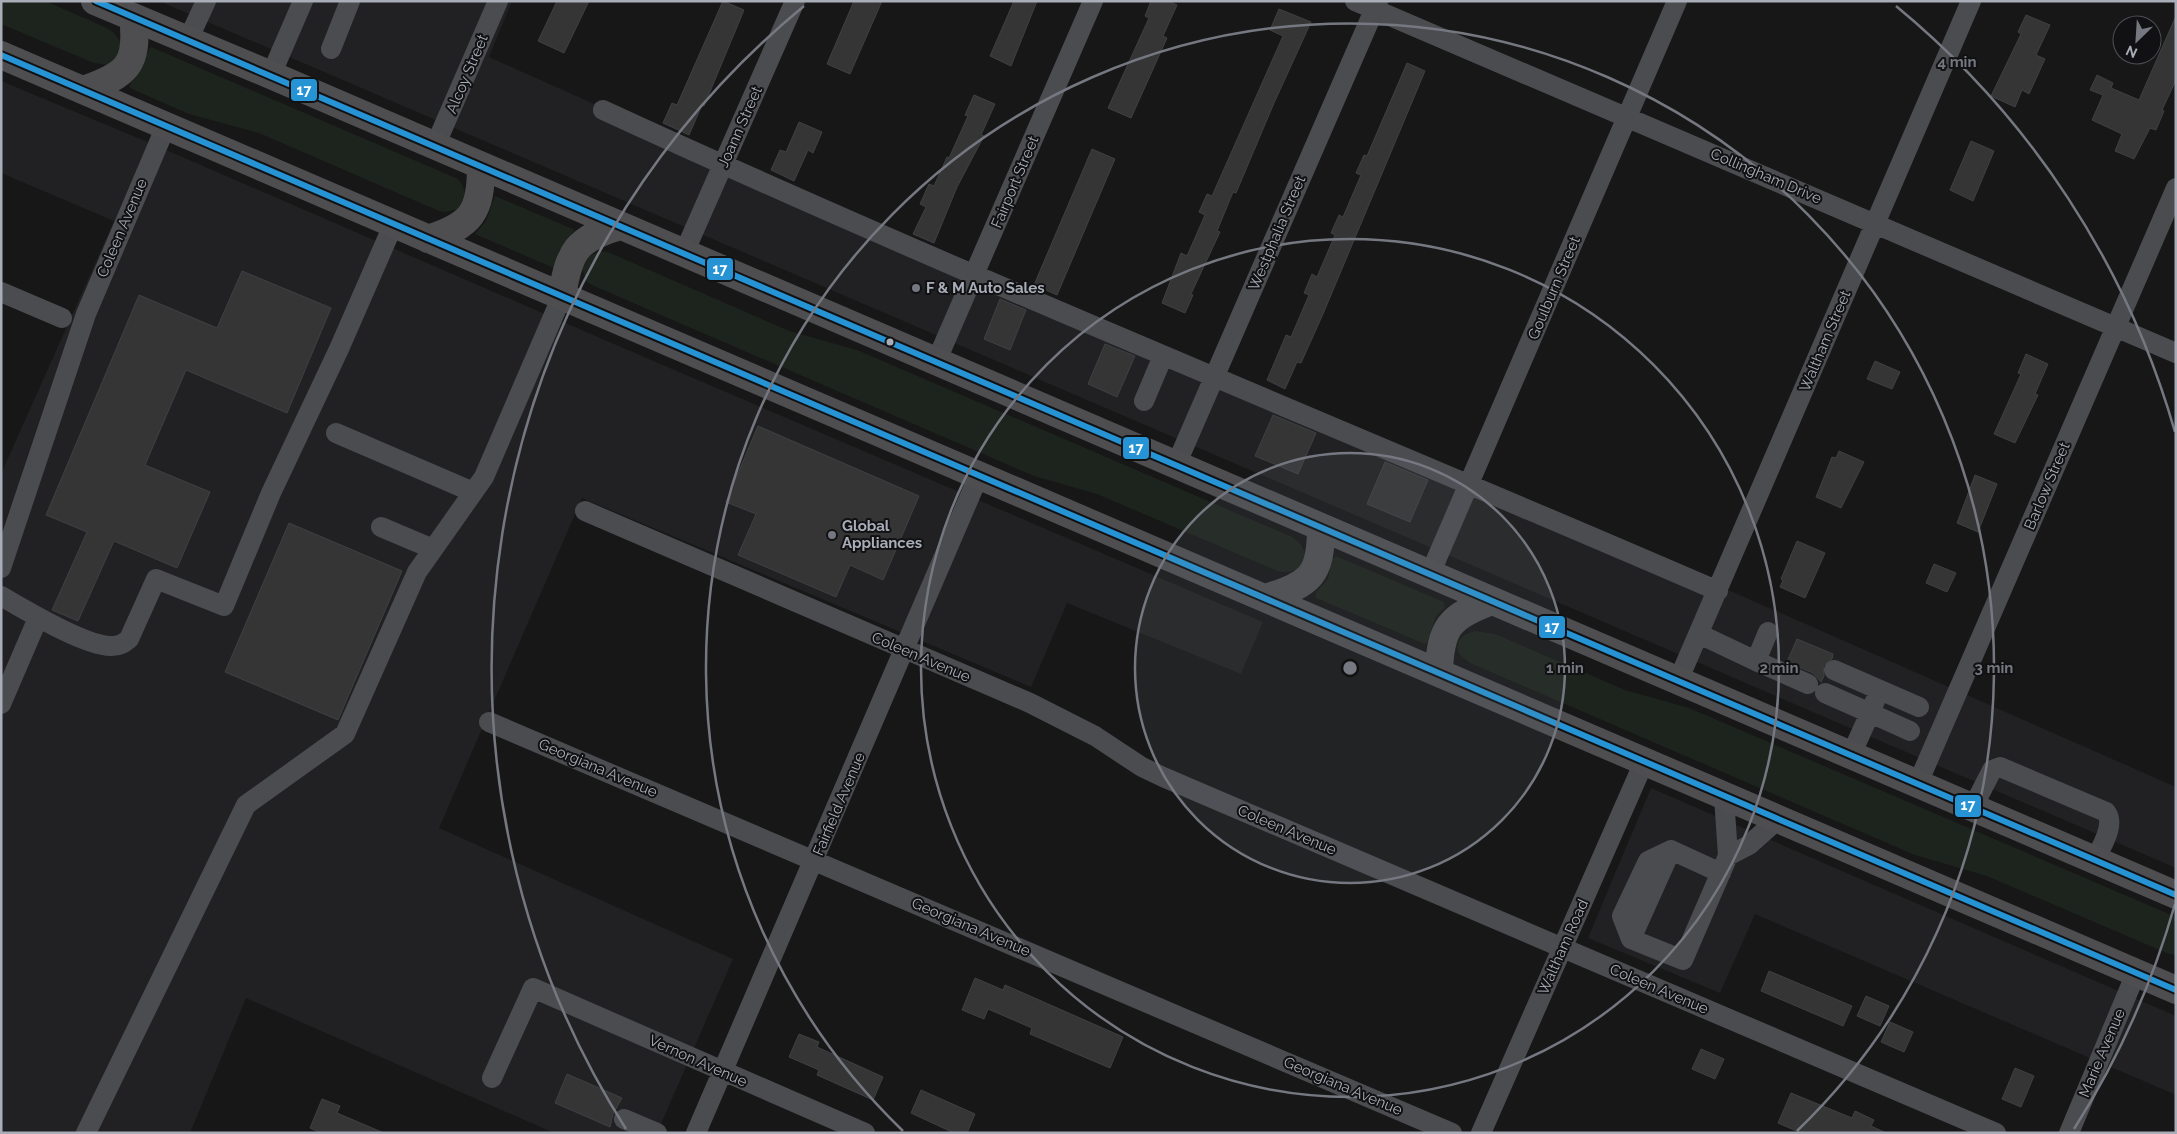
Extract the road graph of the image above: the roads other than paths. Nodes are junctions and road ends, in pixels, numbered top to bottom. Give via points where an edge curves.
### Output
1 (95, 1) edge
2 (206, 1) edge
3 (303, 1) edge
4 (350, 1) edge
5 (498, 1) edge
6 (795, 1) edge
7 (1093, 1) edge
8 (1355, 1) edge
9 (1676, 1) edge
10 (1970, 1) edge
11 (1376, 5) edge
12 (132, 17) junction
13 (188, 40) junction
14 (331, 49) dead end
15 (1, 55) edge
16 (271, 75) junction
17 (83, 90) junction
18 (602, 110) dead end
19 (1627, 116) junction
20 (166, 126) junction
21 (436, 146) junction
22 (723, 165) junction
23 (481, 166) junction
24 (2176, 188) edge
25 (394, 223) junction
26 (1876, 223) junction
27 (620, 226) junction
28 (428, 239) junction
29 (684, 253) junction
30 (975, 274) junction
31 (1, 292) edge
32 (562, 296) junction
33 (62, 318) dead end
34 (2116, 327) junction
35 (2176, 353) edge
36 (1164, 356) junction
37 (936, 362) junction
38 (1215, 377) junction
39 (1144, 401) dead end
40 (336, 433) dead end
41 (1176, 465) junction
42 (979, 475) junction
43 (1470, 484) junction
44 (473, 492) junction
45 (585, 511) dead end
46 (381, 527) dead end
47 (1321, 527) junction
48 (433, 550) junction
49 (1, 568) edge
50 (1430, 574) junction
51 (1718, 591) junction
52 (1, 596) edge
53 (1266, 598) junction
54 (1492, 601) junction
55 (38, 618) junction
56 (1768, 632) dead end
57 (1699, 634) junction
58 (905, 650) junction
59 (1756, 661) junction
60 (1834, 670) dead end
61 (1439, 673) junction
62 (1678, 681) junction
63 (1880, 690) junction
64 (1, 704) edge
65 (1920, 707) dead end
66 (1870, 713) junction
67 (490, 722) dead end
68 (1910, 731) dead end
69 (1851, 755) junction
70 (1644, 762) junction
71 (1918, 783) junction
72 (1724, 796) junction
73 (1973, 807) junction
74 (1778, 819) junction
75 (2095, 860) junction
76 (815, 861) junction
77 (1724, 864) junction
78 (2174, 888) edge
79 (1562, 947) junction
80 (2161, 980) edge
81 (722, 1072) junction
82 (492, 1078) dead end
83 (624, 1119) dead end
84 (86, 1133) edge
85 (657, 1133) edge
86 (696, 1133) edge
87 (865, 1133) edge
88 (1452, 1133) edge
89 (1481, 1133) edge
90 (1996, 1133) edge
91 (2069, 1133) edge

1 - 12 highway
2 - 13 street
3 - 16 street
4 - 14 street
5 - 21 street, Alcoy Street
6 - 22 street, Joann Street
7 - 30 street, Fairport Street
8 - 11 street, Collingham Drive
9 - 19 street, Goulburn Street
10 - 26 street, Waltham Street
11 - 19 street, Collingham Drive
11 - 38 street, Westphalia Street
12 - 13 highway
12 - 17 highway via 134,48 127,66 109,81
13 - 16 highway
15 - 17 highway
16 - 21 highway
17 - 20 highway
18 - 22 street
19 - 26 street, Collingham Drive
19 - 43 street, Goulburn Street
20 - 25 highway
20 - 49 street, Coleen Avenue via 86,314
21 - 23 highway
22 - 29 street, Joann Street
22 - 30 street
23 - 27 highway
23 - 28 highway via 480,195 471,215 450,232
24 - 34 street, Barlow Street
25 - 28 highway
25 - 55 street via 271,493 224,606 156,579 129,639 114,647 88,640
26 - 34 street, Collingham Drive
26 - 51 street, Waltham Street
27 - 29 highway
27 - 32 highway via 599,232 578,247 568,267
28 - 32 highway
29 - 37 highway
30 - 36 street
30 - 37 street, Fairport Street
31 - 33 street
32 - 42 highway
32 - 44 street via 504,434 484,477
34 - 35 street, Collingham Drive
34 - 71 street, Barlow Street
36 - 38 street
36 - 39 street
37 - 41 highway
38 - 41 street, Westphalia Street
38 - 43 street
40 - 44 street
41 - 47 highway
42 - 53 highway
42 - 58 street, Fairfield Avenue
43 - 50 street, Goulburn Street
43 - 51 street
44 - 48 street
45 - 58 street, Coleen Avenue
46 - 48 street
47 - 50 highway
47 - 53 highway via 1320,555 1312,575 1294,589
48 - 84 street via 417,572 345,734 246,805
50 - 54 highway
51 - 57 street, Waltham Street
52 - 55 street
53 - 61 highway
54 - 61 highway via 1469,609 1450,624 1441,644
54 - 62 highway
55 - 64 street
56 - 59 street
57 - 59 street
57 - 62 street, Waltham Street
58 - 76 street, Fairfield Avenue
58 - 79 street, Coleen Avenue via 1030,703 1095,736 1163,777
59 - 66 street
60 - 63 street
61 - 70 highway
62 - 69 highway
63 - 65 street
63 - 66 street
66 - 68 street
66 - 69 street
67 - 76 street, Georgiana Avenue
69 - 71 highway
70 - 72 highway
70 - 79 street, Waltham Road
71 - 73 highway
72 - 74 highway
72 - 77 street
73 - 75 highway
73 - 75 street via 1992,770 2000,767 2106,812 2110,827
74 - 77 street
74 - 80 highway
75 - 78 highway
76 - 81 street, Fairfield Avenue
76 - 88 street, Georgiana Avenue
77 - 77 street via 1671,850 1631,939 1683,960
79 - 89 street, Waltham Road
79 - 90 street, Coleen Avenue
80 - 91 street, Marie Avenue
81 - 82 street, Vernon Avenue via 533,988
81 - 86 street, Fairfield Avenue
81 - 87 street, Vernon Avenue
83 - 85 street

